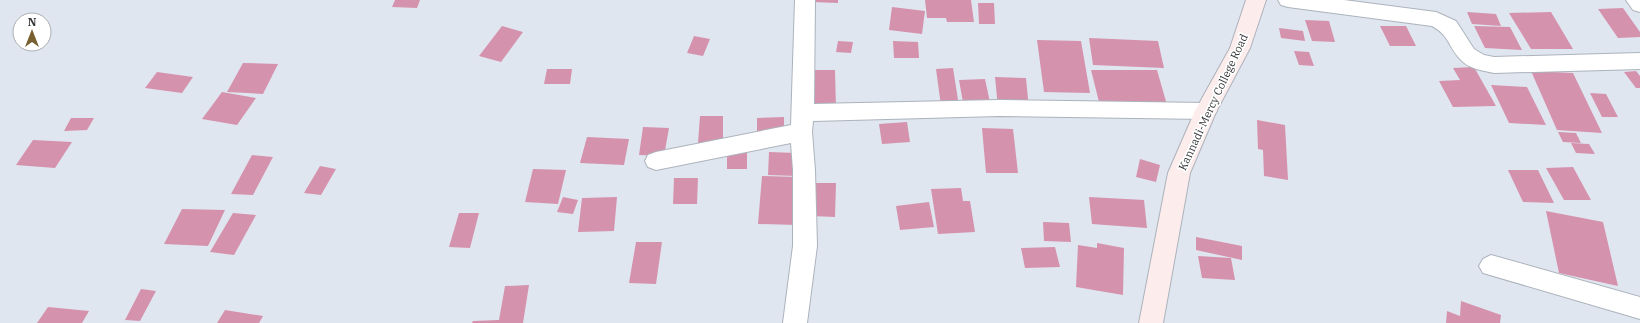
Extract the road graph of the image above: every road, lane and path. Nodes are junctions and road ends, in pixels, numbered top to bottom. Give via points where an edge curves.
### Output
1 (805, 0) edge
2 (1256, 0) edge
3 (1288, 0) edge
4 (1636, 0) edge
5 (1640, 5) edge
6 (1640, 61) edge
7 (1206, 111) junction
8 (802, 122) junction
9 (656, 161) dead end
10 (1491, 266) dead end
11 (1640, 308) edge
12 (795, 323) edge
13 (1151, 323) edge

1 - 8 street
2 - 7 main road, Kannadi-Mercy College Road via 1240,48
3 - 6 street via 1436,20 1449,26 1467,54 1479,62 1494,65
4 - 5 street
7 - 8 street via 914,109
7 - 13 main road, Kannadi-Mercy College Road via 1179,173
8 - 9 street
8 - 12 street via 805,246
10 - 11 street

